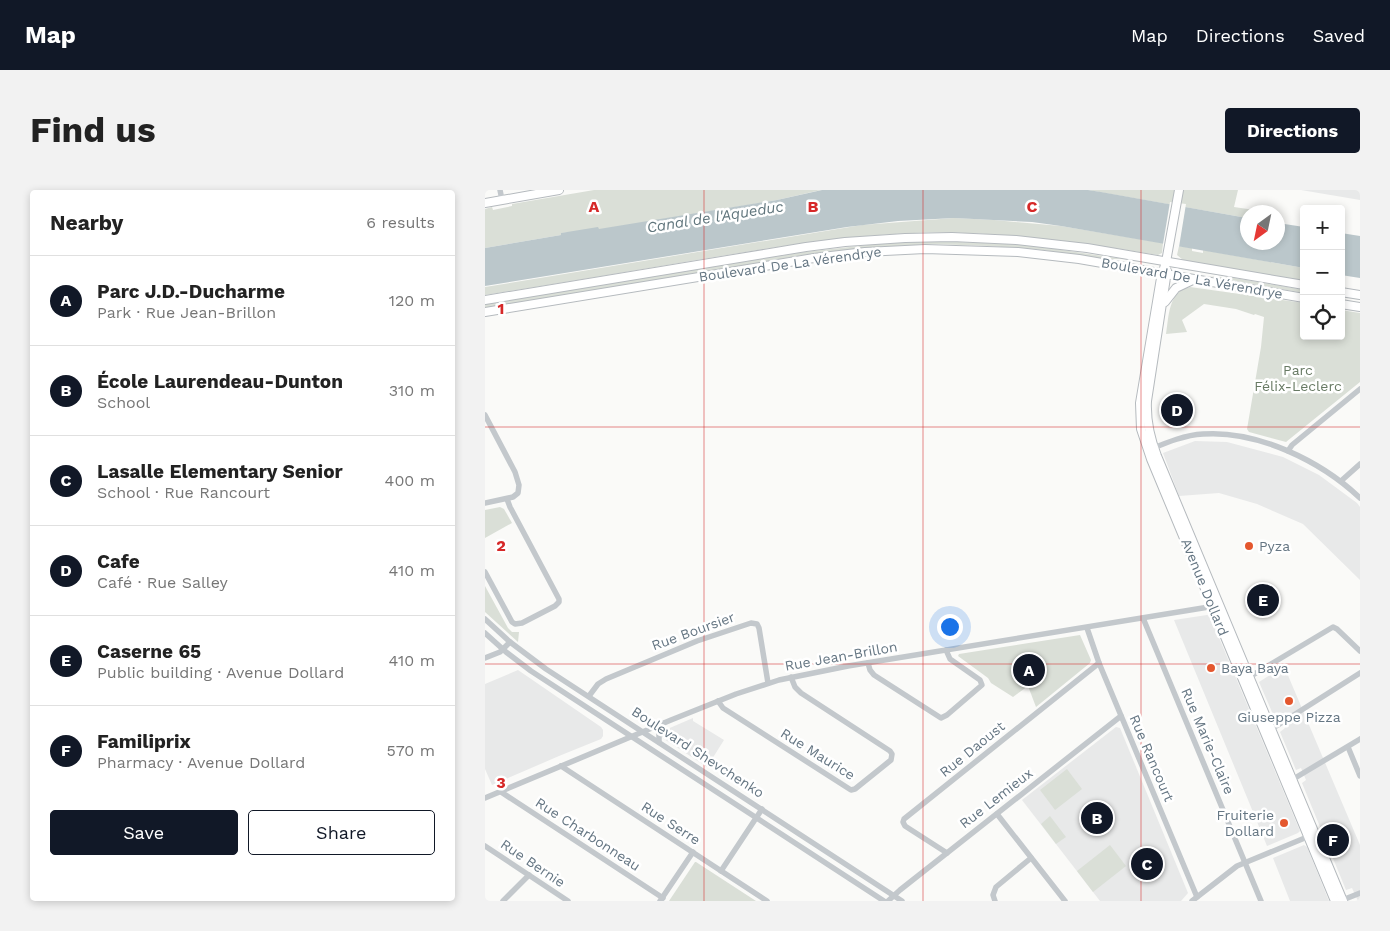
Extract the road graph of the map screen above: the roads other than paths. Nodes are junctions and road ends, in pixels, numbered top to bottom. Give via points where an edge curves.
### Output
1 (500, 190) edge
2 (559, 190) edge
3 (1178, 194) edge
4 (502, 200) junction
5 (485, 203) edge
6 (1166, 262) junction
7 (1165, 274) junction
8 (1195, 279) junction
9 (1300, 284) edge
10 (1345, 293) edge
11 (1360, 295) edge
12 (1300, 297) edge
13 (485, 300) edge
14 (1163, 304) junction
15 (1345, 305) edge
16 (1360, 308) edge
17 (485, 312) edge
18 (1360, 389) edge
19 (485, 415) edge
20 (1151, 449) junction
21 (1288, 451) junction
22 (1360, 464) edge
23 (1341, 481) junction
24 (1360, 498) edge
25 (507, 499) junction
26 (485, 503) edge
27 (485, 572) edge
28 (1216, 606) junction
29 (1143, 618) junction
30 (485, 619) edge
31 (1087, 628) junction
32 (485, 633) edge
33 (510, 642) junction
34 (503, 650) junction
35 (946, 650) junction
36 (1360, 651) edge
37 (485, 658) edge
38 (868, 662) junction
39 (1099, 663) junction
40 (1360, 673) edge
41 (791, 677) junction
42 (1246, 678) junction
43 (768, 683) junction
44 (589, 696) junction
45 (718, 701) junction
46 (1121, 716) junction
47 (663, 723) junction
48 (1268, 730) junction
49 (643, 731) junction
50 (631, 737) junction
51 (1360, 739) edge
52 (659, 742) junction
53 (1348, 746) junction
54 (561, 766) junction
55 (1360, 776) edge
56 (1289, 781) junction
57 (501, 792) junction
58 (485, 798) edge
59 (762, 809) junction
60 (997, 814) junction
61 (756, 818) junction
62 (1312, 835) junction
63 (485, 846) edge
64 (693, 852) junction
65 (947, 853) junction
66 (1031, 858) junction
67 (1245, 862) junction
68 (721, 871) junction
69 (529, 875) junction
70 (1360, 893) edge
71 (894, 895) junction
72 (661, 899) edge
73 (1195, 899) edge
74 (503, 901) edge
75 (568, 901) edge
76 (767, 901) edge
77 (884, 901) edge
78 (888, 901) edge
79 (902, 901) edge
80 (995, 901) edge
81 (1065, 901) edge
82 (1261, 901) edge
83 (1340, 901) edge

1 - 4 street
2 - 4 main road
3 - 6 main road, Avenue Dollard
4 - 5 main road
6 - 7 main road, Avenue Dollard
6 - 9 main road, Boulevard De La Vérendrye
6 - 13 main road, Boulevard De La Vérendrye via 1016,240 951,237 885,239 806,247
7 - 8 main road, Boulevard De La Vérendrye
7 - 14 main road, Avenue Dollard
7 - 17 main road, Boulevard De La Vérendrye via 1013,252 952,249 881,251 804,260
7 - 20 main road, Avenue Dollard via 1140,403 1141,429
8 - 12 main road, Boulevard De La Vérendrye
8 - 14 main road via 1176,288
10 - 11 main road
14 - 20 main road, Avenue Dollard via 1147,409
15 - 16 main road
18 - 21 street
19 - 25 street via 519,481 518,493
20 - 21 street via 1186,436 1218,434 1248,438
20 - 28 main road, Avenue Dollard
21 - 23 street
22 - 23 street
23 - 24 street
25 - 26 street
25 - 27 street via 559,599 558,603 522,623 514,624
28 - 29 street, Rue Jean-Brillon
28 - 42 main road, Avenue Dollard
29 - 31 street, Rue Jean-Brillon
29 - 67 street, Rue Marie-Claire
30 - 33 street, Boulevard Shevchenko
31 - 35 street, Rue Jean-Brillon
31 - 39 street, Rue Rancourt
32 - 34 street, Boulevard Shevchenko
33 - 34 street
33 - 44 street, Boulevard Shevchenko
34 - 37 street
34 - 50 street, Boulevard Shevchenko
35 - 38 street, Rue Jean-Brillon
35 - 38 street via 950,659 977,677 982,685 941,718 874,675
36 - 42 street via 1333,627
38 - 41 street, Rue Jean-Brillon
39 - 46 street, Rue Rancourt
39 - 65 street, Rue Daoust via 904,819 905,826
40 - 48 street
41 - 43 street, Rue Jean-Brillon
41 - 45 street, Rue Maurice via 801,694 890,751 891,760 851,790 723,708
42 - 48 main road, Avenue Dollard
43 - 44 street, Rue Boursier via 759,628 751,623 697,641 606,679
43 - 45 street, Rue Jean-Brillon
44 - 49 street, Boulevard Shevchenko
45 - 47 street, Rue Jean-Brillon
46 - 60 street, Rue Lemieux
46 - 73 street, Rue Rancourt
47 - 49 street, Rue Jean-Brillon
47 - 52 street
48 - 56 main road, Avenue Dollard
49 - 50 street, Rue Jean-Brillon
49 - 52 street, Boulevard Shevchenko
50 - 54 street, Rue Jean-Brillon
50 - 61 street, Boulevard Shevchenko
51 - 53 street
52 - 59 street, Boulevard Shevchenko
53 - 55 street
53 - 56 street
54 - 57 street, Rue Jean-Brillon
54 - 64 street, Rue Serre
56 - 62 main road, Avenue Dollard
57 - 58 street, Rue Jean-Brillon
57 - 72 street, Rue Charbonneau
59 - 61 street
59 - 71 street, Boulevard Shevchenko
60 - 65 street, Rue Lemieux
60 - 66 street
61 - 68 street
61 - 77 street, Boulevard Shevchenko
62 - 67 street
62 - 83 main road, Avenue Dollard
63 - 69 street, Rue Bernie
64 - 68 street, Rue Serre
64 - 72 street
65 - 71 street, Rue Lemieux
66 - 80 street via 996,886
66 - 81 street
67 - 73 street
67 - 82 street, Rue Marie-Claire
68 - 76 street, Rue Serre
69 - 74 street
69 - 75 street, Rue Bernie
70 - 83 street
71 - 78 street, Rue Lemieux
71 - 79 street, Boulevard Shevchenko

